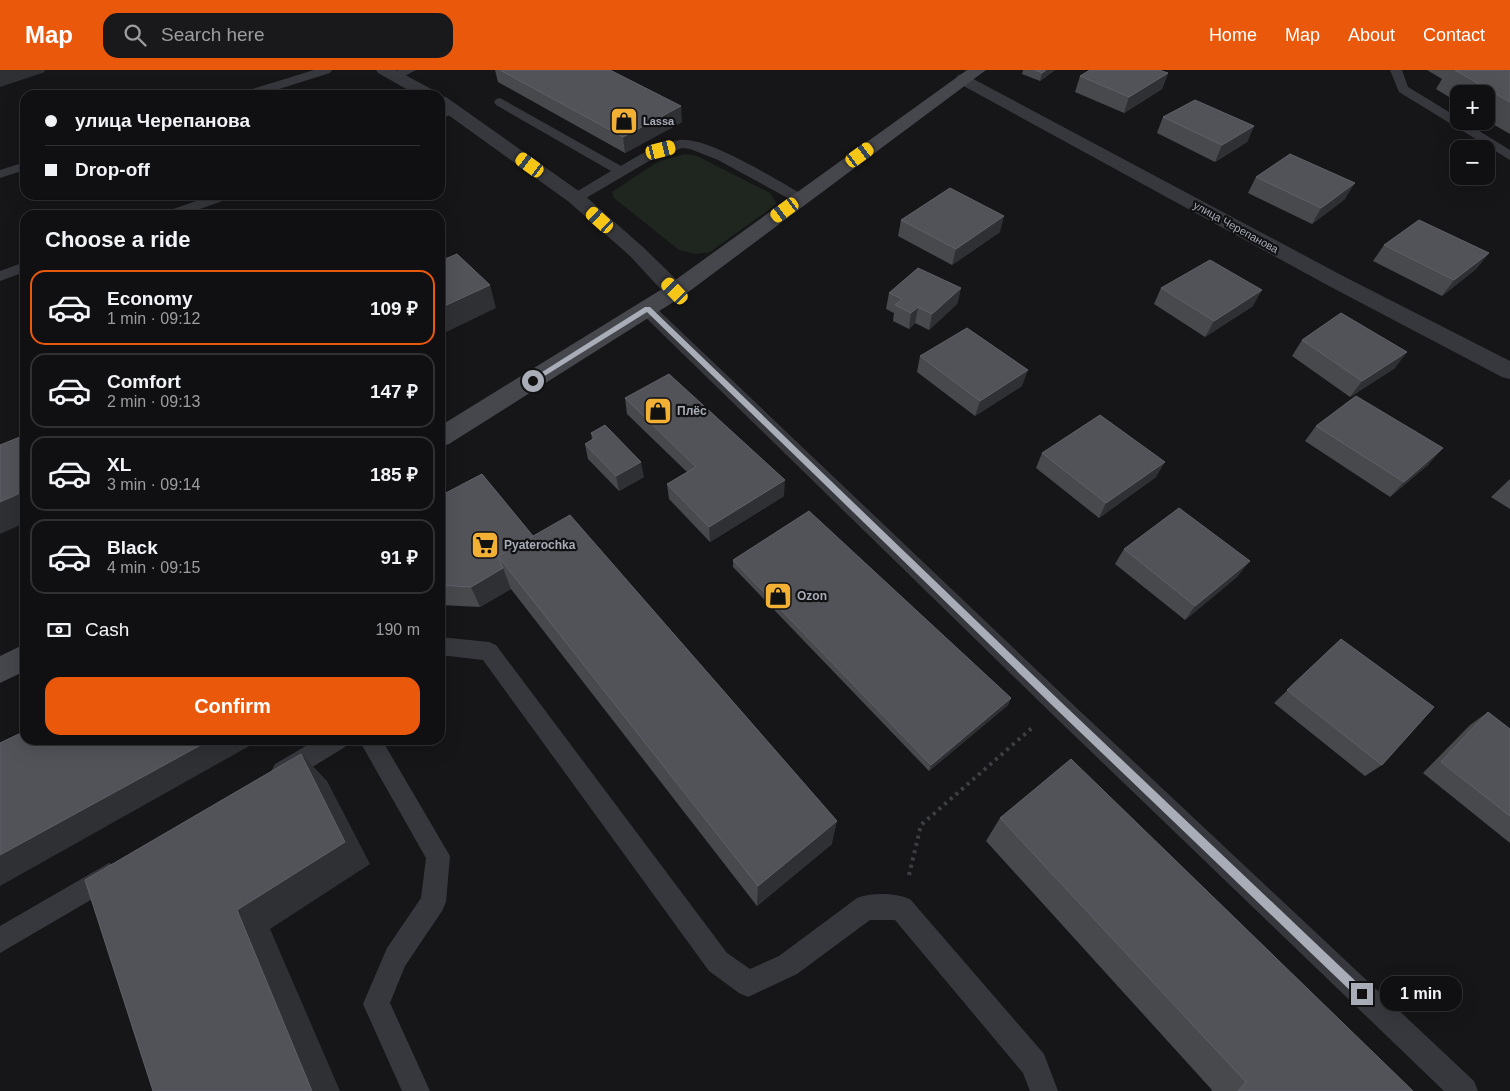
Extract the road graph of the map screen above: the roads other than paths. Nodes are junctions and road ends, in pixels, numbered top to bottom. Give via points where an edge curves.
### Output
1 (326, 70) edge
2 (1396, 70) edge
3 (397, 72) edge
4 (971, 74) edge
5 (263, 90) edge
6 (422, 90) edge
7 (500, 102) dead end
8 (445, 109) edge
9 (1510, 156) edge
10 (20, 168) edge
11 (622, 172) junction
12 (0, 174) edge
13 (576, 198) junction
14 (800, 199) junction
15 (212, 200) edge
16 (184, 210) edge
17 (20, 269) edge
18 (0, 276) edge
19 (675, 291) junction
20 (647, 309) junction
21 (1510, 371) edge
22 (445, 435) edge
23 (445, 647) edge
24 (20, 660) edge
25 (0, 670) edge
26 (329, 745) edge
27 (373, 745) edge
28 (261, 785) edge
29 (126, 865) edge
30 (0, 940) edge
31 (416, 1091) edge
32 (1044, 1091) edge
33 (1464, 1091) edge

1 - 5 lane
2 - 9 lane via 1403,89
3 - 6 street
4 - 14 main road, улица Черепанова
4 - 21 street, улица Черепанова via 1336,281
7 - 11 lane
8 - 13 street
10 - 12 lane
11 - 13 lane
11 - 14 lane via 661,150 683,144 704,148
13 - 19 street
14 - 19 main road, улица Черепанова
15 - 16 lane
17 - 18 lane
19 - 20 main road, улица Черепанова
20 - 22 main road, улица Черепанова
20 - 33 lane
23 - 32 lane via 489,651 718,962 748,984 788,965 866,907 901,908 1034,1064
24 - 25 main road
26 - 28 lane
27 - 31 lane via 438,856 433,902 396,957 376,1004
29 - 30 lane

